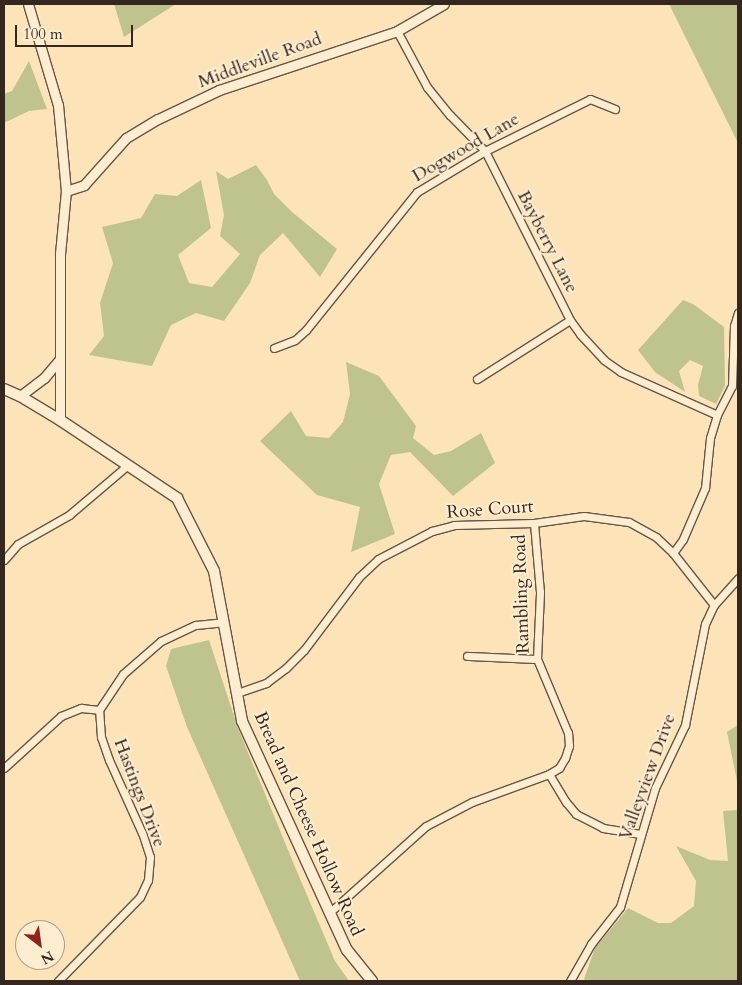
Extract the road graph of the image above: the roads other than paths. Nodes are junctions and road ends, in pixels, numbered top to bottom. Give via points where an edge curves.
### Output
1 (28, 4) edge
2 (444, 4) edge
3 (397, 31) junction
4 (615, 109) dead end
5 (485, 151) junction
6 (66, 192) junction
7 (738, 313) edge
8 (570, 320) junction
9 (274, 348) dead end
10 (59, 360) junction
11 (477, 378) dead end
12 (4, 389) edge
13 (20, 396) junction
14 (717, 415) junction
15 (60, 420) junction
16 (128, 465) junction
17 (534, 523) junction
18 (673, 553) junction
19 (4, 560) edge
20 (738, 578) edge
21 (714, 605) junction
22 (223, 622) junction
23 (467, 656) dead end
24 (537, 659) junction
25 (237, 693) junction
26 (99, 710) junction
27 (4, 768) edge
28 (549, 774) junction
29 (641, 834) junction
30 (329, 912) junction
31 (58, 981) edge
32 (372, 981) edge
33 (570, 981) edge

1 - 6 street via 58,105
2 - 3 street, Middleville Road
3 - 5 street, Bayberry Lane via 428,87
3 - 6 street, Middleville Road via 218,90 158,119 126,138 84,185
4 - 5 street, Dogwood Lane via 590,99
5 - 8 street, Bayberry Lane
5 - 9 street, Dogwood Lane via 417,192 306,330 295,340
6 - 10 street via 60,254
7 - 14 street via 734,326 732,386
8 - 11 street
8 - 14 street, Bayberry Lane via 591,348 621,372
10 - 13 street via 44,378
10 - 15 street
12 - 13 main road, Bread and Cheese Hollow Road
13 - 15 main road, Bread and Cheese Hollow Road
14 - 18 street via 710,438 705,488 683,540
15 - 16 main road, Bread and Cheese Hollow Road
16 - 19 street via 69,515 18,544
16 - 22 main road, Bread and Cheese Hollow Road via 177,498 214,571
17 - 18 street, Rose Court via 584,516 630,522 656,536
17 - 24 street, Rambling Road via 540,592
17 - 25 street, Rose Court via 454,525 432,531 378,559 359,577 304,650 286,668 266,683
18 - 21 street, Rose Court
20 - 21 street, Valleyview Drive
21 - 29 street, Valleyview Drive via 700,644 684,725 655,788
22 - 25 main road, Bread and Cheese Hollow Road
22 - 26 street via 196,625 161,641 123,674
23 - 24 street
24 - 28 street, Rambling Road via 568,733 569,746 565,758
25 - 30 main road, Bread and Cheese Hollow Road via 242,721
26 - 27 street via 81,708 61,716
26 - 31 street, Hastings Drive via 101,737 150,857 148,880 140,897
28 - 29 street via 576,814 603,828
28 - 30 street via 472,802 426,826
29 - 33 street, Valleyview Drive via 620,907 591,944
30 - 32 main road, Bread and Cheese Hollow Road via 347,950

